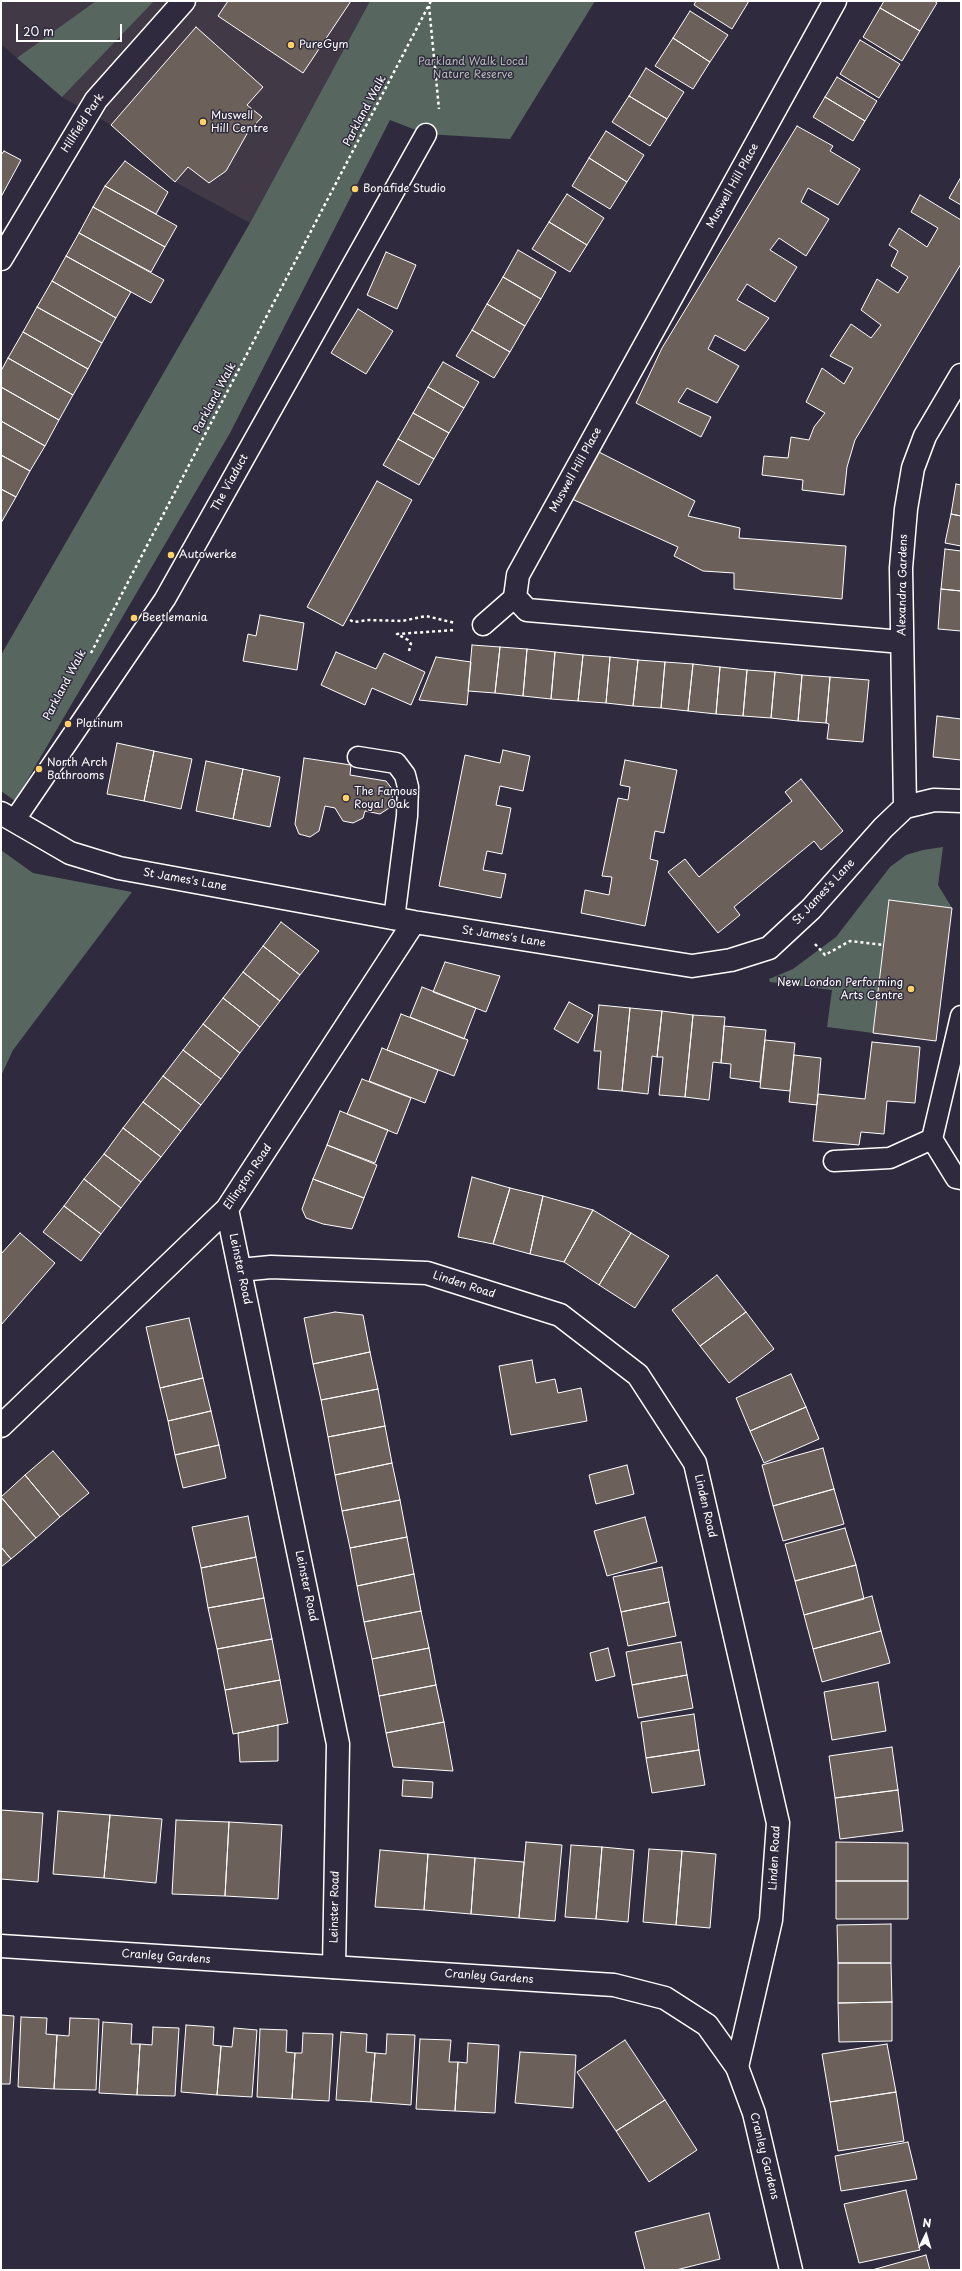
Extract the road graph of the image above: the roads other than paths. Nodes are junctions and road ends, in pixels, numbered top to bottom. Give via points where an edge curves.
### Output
1 (184, 1) edge
2 (835, 1) edge
3 (426, 134) road end
4 (1, 259) edge
5 (961, 375) edge
6 (515, 597) junction
7 (483, 625) road end
8 (902, 642) junction
9 (358, 757) dead end
10 (961, 801) edge
11 (905, 807) junction
12 (7, 817) edge
13 (404, 921) junction
14 (961, 1016) edge
15 (932, 1138) junction
16 (834, 1161) dead end
17 (961, 1180) edge
18 (228, 1210) junction
19 (240, 1270) junction
20 (1, 1426) edge
21 (1, 1946) edge
22 (334, 1967) junction
23 (737, 2067) junction
24 (792, 2270) edge

1 - 4 street, Hillfield Park via 96,100
2 - 6 street, Muswell Hill Place via 518,575
3 - 12 lane, The Viaduct via 165,599
5 - 8 street, Alexandra Gardens via 925,436 913,468 906,509 901,568
6 - 7 lane
6 - 8 street via 527,610
8 - 11 street, Alexandra Gardens
9 - 13 lane via 396,764 405,775 408,788
10 - 11 street via 934,800
11 - 13 street, St James's Lane via 811,909 769,948 731,960 692,966
12 - 13 street, St James's Lane via 70,853 119,868
13 - 18 street, Ellington Road
14 - 15 lane
15 - 16 lane via 890,1158
15 - 17 lane via 956,1178
18 - 19 street, Leinster Road
18 - 20 street, Ellington Road
19 - 22 street, Leinster Road via 338,1744
19 - 23 street, Linden Road via 270,1268 427,1273 560,1315 638,1375 695,1463 778,1823 771,1920
21 - 22 street, Cranley Gardens
22 - 23 street, Cranley Gardens via 614,1985 665,1998 707,2025
23 - 24 street, Cranley Gardens via 754,2113

